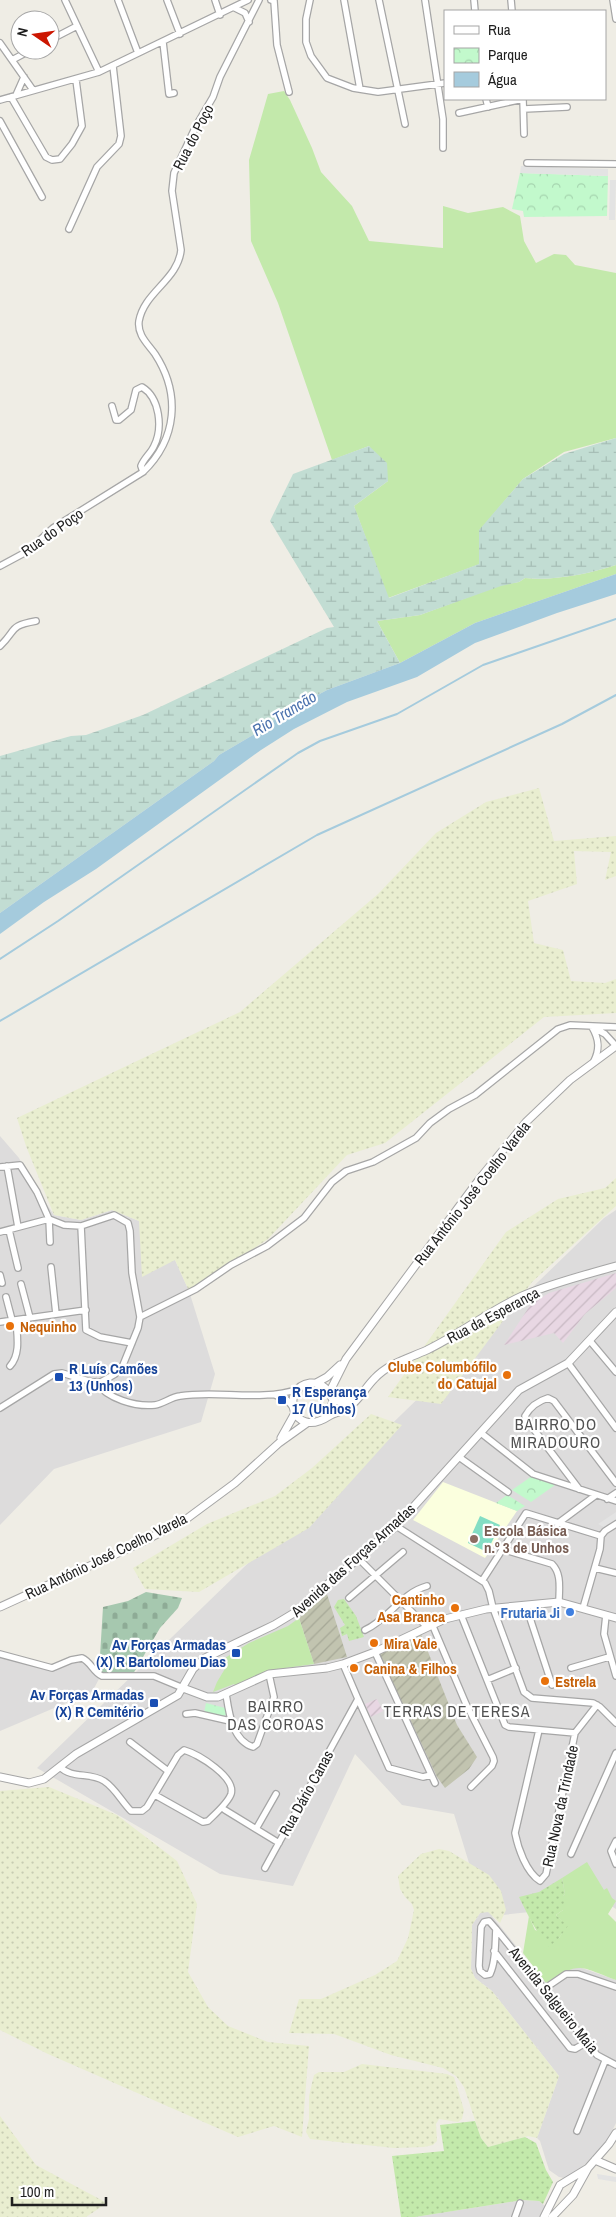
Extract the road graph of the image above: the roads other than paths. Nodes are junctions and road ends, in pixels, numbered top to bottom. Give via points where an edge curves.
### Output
1 (66, 0) edge
2 (118, 0) edge
3 (167, 0) edge
4 (215, 0) edge
5 (248, 0) edge
6 (260, 0) edge
7 (271, 0) edge
8 (310, 0) edge
9 (344, 0) edge
10 (379, 0) edge
11 (425, 0) edge
12 (614, 0) edge
13 (235, 8) junction
14 (220, 15) junction
15 (616, 19) edge
16 (249, 22) junction
17 (77, 26) junction
18 (180, 34) junction
19 (60, 35) edge
20 (163, 42) junction
21 (0, 43) edge
22 (138, 54) junction
23 (10, 57) edge
24 (12, 60) edge
25 (113, 66) junction
26 (98, 72) junction
27 (24, 77) junction
28 (76, 80) junction
29 (444, 83) edge
30 (438, 84) junction
31 (360, 89) junction
32 (33, 90) junction
33 (398, 90) junction
34 (289, 92) dead end
35 (174, 93) dead end
36 (13, 96) junction
37 (0, 100) edge
38 (486, 100) edge
39 (519, 100) edge
40 (523, 100) edge
41 (488, 107) junction
42 (567, 107) dead end
43 (524, 109) junction
44 (459, 113) dead end
45 (0, 121) edge
46 (406, 124) dead end
47 (524, 134) dead end
48 (443, 148) dead end
49 (527, 163) dead end
50 (616, 164) edge
51 (42, 197) dead end
52 (69, 229) dead end
53 (112, 406) dead end
54 (143, 472) junction
55 (0, 566) edge
56 (36, 621) dead end
57 (0, 646) edge
58 (592, 1027) junction
59 (616, 1027) edge
60 (616, 1046) edge
61 (594, 1061) junction
62 (7, 1166) junction
63 (0, 1167) edge
64 (49, 1219) junction
65 (82, 1226) junction
66 (18, 1227) junction
67 (9, 1230) junction
68 (0, 1232) edge
69 (50, 1242) dead end
70 (616, 1266) edge
71 (51, 1267) dead end
72 (18, 1268) dead end
73 (0, 1275) edge
74 (2, 1284) dead end
75 (22, 1284) dead end
76 (6, 1297) dead end
77 (86, 1310) junction
78 (616, 1312) edge
79 (56, 1314) junction
80 (30, 1318) junction
81 (140, 1318) junction
82 (14, 1320) junction
83 (0, 1322) edge
84 (590, 1341) junction
85 (132, 1343) junction
86 (346, 1359) junction
87 (568, 1363) junction
88 (10, 1366) dead end
89 (616, 1372) edge
90 (96, 1382) junction
91 (316, 1383) junction
92 (298, 1389) junction
93 (275, 1395) junction
94 (331, 1397) junction
95 (357, 1399) junction
96 (0, 1408) edge
97 (294, 1409) junction
98 (329, 1416) junction
99 (307, 1423) junction
100 (616, 1428) edge
101 (480, 1433) junction
102 (279, 1443) junction
103 (459, 1457) junction
104 (616, 1483) edge
105 (579, 1489) junction
106 (508, 1492) dead end
107 (616, 1492) edge
108 (596, 1495) junction
109 (607, 1498) junction
110 (616, 1501) edge
111 (557, 1524) junction
112 (616, 1524) edge
113 (396, 1526) junction
114 (601, 1536) junction
115 (502, 1549) junction
116 (404, 1552) dead end
117 (359, 1559) junction
118 (595, 1568) junction
119 (616, 1573) edge
120 (375, 1576) junction
121 (482, 1581) junction
122 (427, 1586) dead end
123 (350, 1598) dead end
124 (401, 1601) junction
125 (559, 1602) junction
126 (526, 1606) junction
127 (0, 1607) edge
128 (492, 1608) junction
129 (583, 1608) junction
130 (461, 1615) junction
131 (606, 1615) junction
132 (616, 1618) edge
133 (429, 1625) junction
134 (365, 1630) dead end
135 (376, 1652) junction
136 (0, 1654) edge
137 (609, 1657) junction
138 (343, 1664) junction
139 (516, 1668) junction
140 (571, 1668) dead end
141 (269, 1674) junction
142 (616, 1676) edge
143 (487, 1680) junction
144 (552, 1685) dead end
145 (183, 1688) junction
146 (226, 1694) junction
147 (358, 1699) junction
148 (597, 1705) junction
149 (186, 1714) dead end
150 (230, 1721) junction
151 (616, 1723) edge
152 (539, 1730) junction
153 (575, 1733) junction
154 (130, 1742) dead end
155 (616, 1753) edge
156 (60, 1767) junction
157 (168, 1771) junction
158 (431, 1775) junction
159 (0, 1777) edge
160 (435, 1783) dead end
161 (471, 1787) dead end
162 (155, 1794) junction
163 (276, 1794) dead end
164 (225, 1810) dead end
165 (256, 1829) junction
166 (616, 1841) edge
167 (279, 1843) junction
168 (572, 1854) dead end
169 (616, 1864) edge
170 (265, 1868) dead end
171 (496, 1929) junction
172 (494, 1951) junction
173 (616, 1987) edge
174 (544, 1988) junction
175 (587, 2042) junction
176 (605, 2061) junction
177 (616, 2065) edge
178 (577, 2131) dead end
179 (616, 2133) edge
180 (595, 2160) junction
181 (588, 2168) junction
182 (616, 2169) edge
183 (565, 2182) junction
184 (558, 2189) junction
185 (574, 2192) junction
186 (568, 2198) junction
187 (520, 2203) dead end
188 (515, 2217) edge
189 (544, 2217) edge
190 (552, 2217) edge

1 - 17 street
2 - 22 street
3 - 18 street
4 - 14 street
5 - 13 street
6 - 16 street, Rua do Poço
7 - 34 street via 274,1 277,45
8 - 31 street via 306,42 311,56 327,78
9 - 31 street
10 - 33 street
11 - 30 street
12 - 15 street
13 - 14 street
13 - 16 street via 245,13
14 - 18 street
16 - 54 street, Rua do Poço via 174,173 172,191 180,260 142,311 139,322 145,342 164,371 172,411 164,447
17 - 19 street
17 - 26 street
18 - 20 street
20 - 22 street
20 - 35 street via 169,94
21 - 23 street
22 - 25 street
24 - 27 street
25 - 26 street
25 - 52 street via 121,136 119,144 97,167
26 - 28 street
27 - 32 street
27 - 36 street
28 - 32 street
28 - 36 street via 82,126 60,159 46,157
29 - 30 street
30 - 33 street
30 - 48 street
31 - 33 street via 378,92
32 - 36 street
33 - 46 street
36 - 37 street
38 - 41 street
39 - 41 street
40 - 43 street
41 - 44 street
42 - 43 street
43 - 47 street
45 - 51 street
49 - 50 street
53 - 54 street via 116,420 119,420 132,410 136,390 142,387 158,409 158,434 141,466
54 - 55 street, Rua do Poço via 53,528 28,551
56 - 57 street via 20,624
58 - 59 street
58 - 60 street via 605,1034
58 - 61 street via 598,1048
58 - 81 street via 570,1025 558,1028 475,1095 430,1123 416,1138 373,1162 346,1171 332,1182 304,1218 267,1246
60 - 61 street, Rua António José Coelho Varela
61 - 86 street, Rua António José Coelho Varela via 526,1122 480,1177
62 - 63 street
62 - 64 street via 20,1165
62 - 66 street
64 - 65 street via 64,1226
64 - 66 street
64 - 69 street
65 - 77 street
65 - 81 street via 114,1215 128,1223
66 - 67 street
67 - 68 street
67 - 72 street
70 - 95 street, Rua da Esperança via 522,1296 426,1350 395,1362 380,1372
71 - 79 street
73 - 74 street
75 - 80 street
76 - 82 street
77 - 79 street
77 - 85 street via 86,1330 100,1337
78 - 84 street, Avenida das Forças Armadas
79 - 80 street
80 - 82 street
81 - 85 street
82 - 83 street
82 - 88 street via 18,1344
84 - 87 street, Avenida das Forças Armadas
84 - 89 street
85 - 90 street via 123,1365 115,1374
86 - 91 street, Rua António José Coelho Varela
86 - 94 street, Rua António José Coelho Varela
87 - 100 street
87 - 101 street, Avenida das Forças Armadas via 519,1390
90 - 93 street via 120,1400 156,1405 180,1396
90 - 96 street via 62,1373 42,1377
91 - 92 street
91 - 94 street via 323,1386
92 - 93 street
92 - 97 street via 294,1394
93 - 97 street via 288,1400
94 - 95 street via 347,1403
94 - 98 street
95 - 98 street, Rua da Esperança via 351,1407
97 - 99 street via 300,1420
97 - 102 street, Rua António José Coelho Varela
98 - 99 street via 321,1422
99 - 102 street, Rua António José Coelho Varela
101 - 103 street, Avenida das Forças Armadas
101 - 105 street via 534,1474
102 - 127 street, Rua António José Coelho Varela via 235,1483 185,1520
103 - 106 street
103 - 113 street, Avenida das Forças Armadas
104 - 105 street via 551,1399 541,1400 525,1416
105 - 108 street
107 - 109 street
108 - 109 street
108 - 111 street
109 - 110 street
111 - 114 street
111 - 115 street via 526,1513
112 - 114 street
113 - 117 street, Avenida das Forças Armadas
113 - 121 street
114 - 118 street
115 - 121 street
115 - 125 street via 552,1564 559,1576
116 - 120 street
117 - 120 street
117 - 145 street, Avenida das Forças Armadas via 288,1618 200,1662
118 - 119 street
118 - 129 street
120 - 123 street
120 - 124 street
121 - 128 street via 489,1591
122 - 124 street
124 - 133 street
124 - 134 street via 374,1626
125 - 126 street
125 - 129 street
126 - 128 street
126 - 144 street
128 - 130 street
128 - 139 street
129 - 131 street
130 - 133 street
130 - 143 street
131 - 132 street
131 - 137 street via 604,1634
133 - 135 street
133 - 161 street via 493,1757 492,1766
135 - 138 street
135 - 158 street
136 - 145 street via 52,1668 80,1658 89,1662 102,1676 154,1676
137 - 140 street
137 - 142 street
138 - 141 street
138 - 147 street
139 - 143 street
139 - 148 street via 524,1692 532,1698
141 - 146 street
141 - 150 street via 274,1697 257,1744 249,1746
143 - 152 street via 505,1725
145 - 146 street via 213,1698
145 - 156 street, Avenida das Forças Armadas
146 - 150 street
147 - 158 street via 390,1768 422,1777
147 - 167 street, Rua Dário Canas
148 - 151 street
148 - 153 street, Rua Nova da Trindade
149 - 150 street
152 - 153 street
152 - 153 street, Rua Nova da Trindade via 515,1833 531,1873 540,1881 546,1874
154 - 157 street
155 - 168 street
156 - 159 street, Avenida das Forças Armadas via 34,1783
156 - 162 street via 71,1774 92,1776 105,1782 131,1811 142,1811
157 - 162 street
157 - 162 street via 181,1751 187,1751 221,1773 230,1783 230,1796 208,1821 203,1822
158 - 160 street
163 - 165 street
164 - 165 street
165 - 167 street
166 - 169 street via 611,1851
167 - 170 street, Rua Dário Canas
171 - 172 street, Avenida Salgueiro Maia
171 - 172 street, Avenida Salgueiro Maia via 489,1921 481,1927 479,1966 485,1975 490,1974 493,1968
171 - 174 street, Avenida Salgueiro Maia
172 - 175 street via 570,2048
173 - 174 street via 578,1974 566,1974
174 - 175 street, Avenida Salgueiro Maia
175 - 176 street, Avenida Salgueiro Maia
176 - 177 street, Avenida Salgueiro Maia
176 - 178 street
179 - 180 street
180 - 181 street
180 - 182 street
181 - 183 street
181 - 185 street
183 - 184 street
183 - 185 street via 572,2184
184 - 186 street via 561,2196
184 - 189 street
185 - 186 street
186 - 190 street
187 - 188 street

